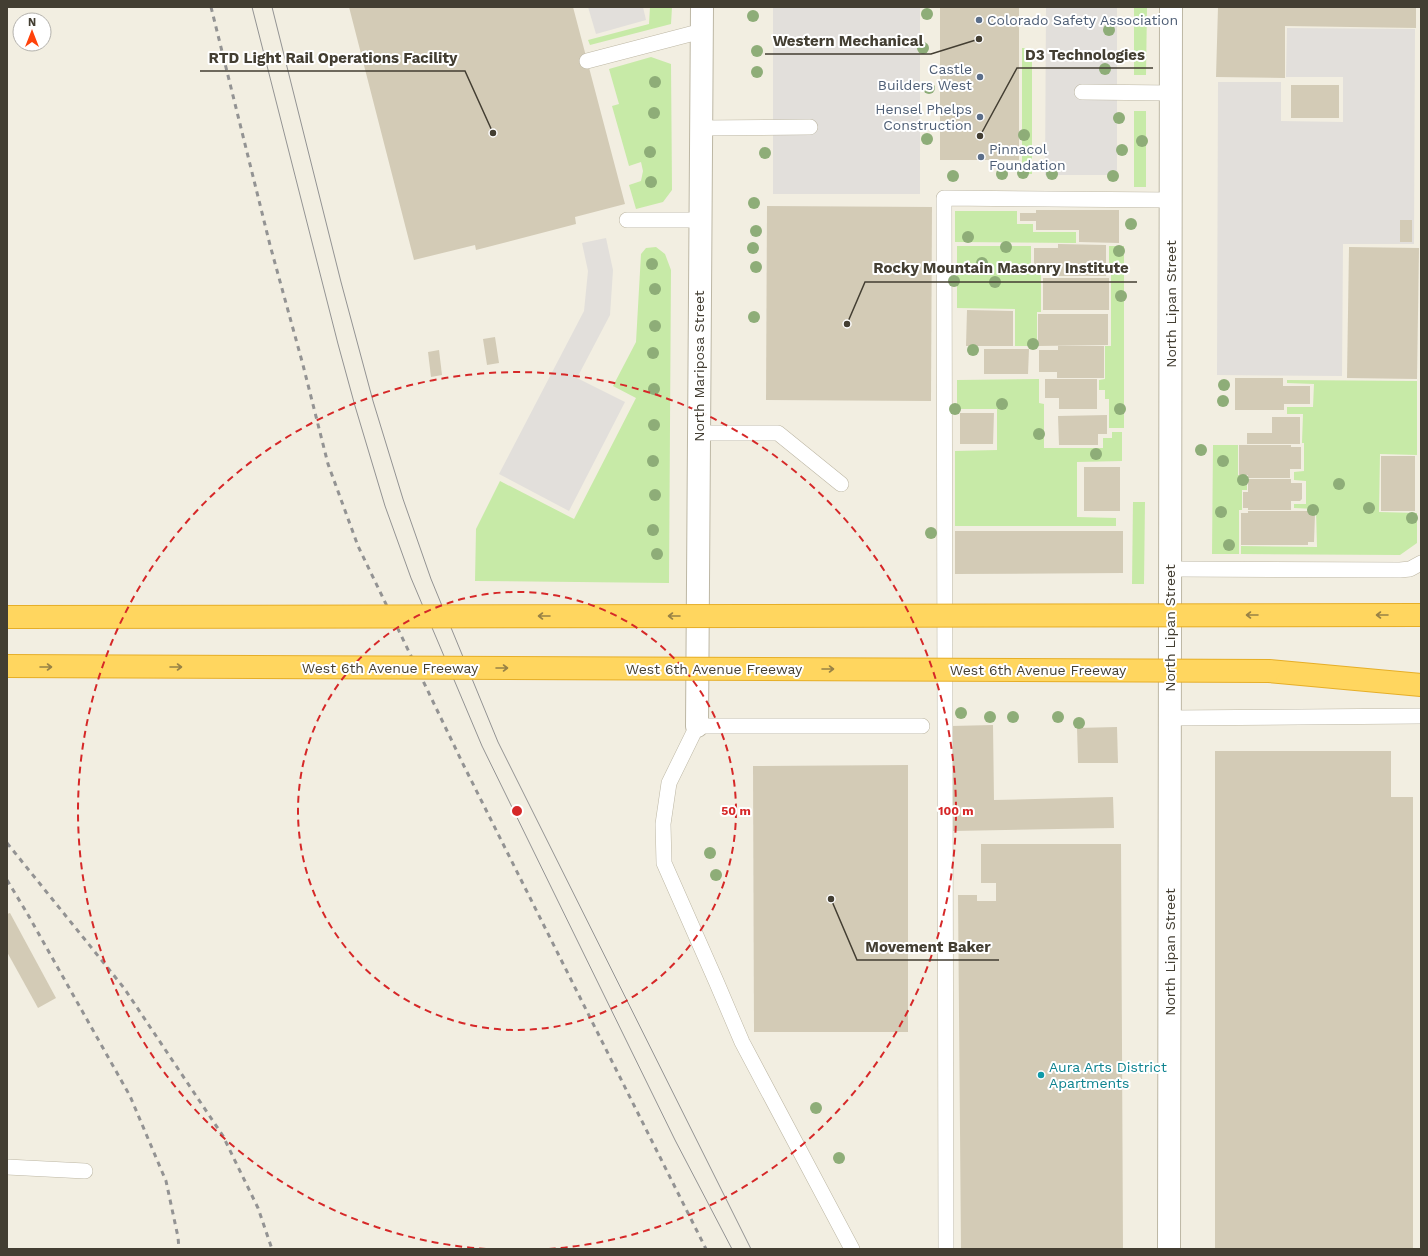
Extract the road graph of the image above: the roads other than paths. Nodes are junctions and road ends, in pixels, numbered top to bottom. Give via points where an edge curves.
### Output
1 (702, 7) edge
2 (1172, 7) edge
3 (702, 31) junction
4 (587, 61) dead end
5 (1082, 92) dead end
6 (1171, 93) junction
7 (810, 127) dead end
8 (701, 128) junction
9 (1171, 200) junction
10 (627, 220) dead end
11 (700, 220) junction
12 (700, 433) junction
13 (841, 484) dead end
14 (1421, 563) edge
15 (1170, 569) junction
16 (698, 607) junction
17 (944, 607) junction
18 (1170, 607) junction
19 (1421, 615) edge
20 (7, 617) edge
21 (7, 666) edge
22 (1269, 671) junction
23 (1421, 672) edge
24 (1421, 685) edge
25 (1421, 716) edge
26 (1170, 718) junction
27 (697, 726) junction
28 (922, 726) dead end
29 (7, 1167) edge
30 (85, 1171) dead end
31 (852, 1249) edge
32 (946, 1249) edge
33 (1169, 1249) edge

1 - 3 street, North Mariposa Street
2 - 6 street, North Lipan Street
3 - 4 lane
3 - 8 street, North Mariposa Street
5 - 6 lane
6 - 9 street, North Lipan Street
7 - 8 lane
8 - 11 street, North Mariposa Street
9 - 15 street, North Lipan Street
9 - 17 lane via 944,198
10 - 11 lane
11 - 12 street, North Mariposa Street
12 - 13 lane via 778,433
12 - 16 street, North Mariposa Street
14 - 15 lane via 1410,569 1400,570
15 - 18 street, North Lipan Street
16 - 17 lane
16 - 27 street, North Mariposa Street
17 - 18 lane
17 - 32 lane
18 - 26 street, North Lipan Street
19 -> 20 highway, bridge
21 -> 22 highway, West 6th Avenue Freeway, bridge
22 - 23 highway, West 6th Avenue Freeway
22 - 24 highway
25 - 26 lane
26 - 33 street, North Lipan Street
27 - 28 lane
27 - 31 lane via 669,783 663,824 664,864 742,1042
29 - 30 lane

